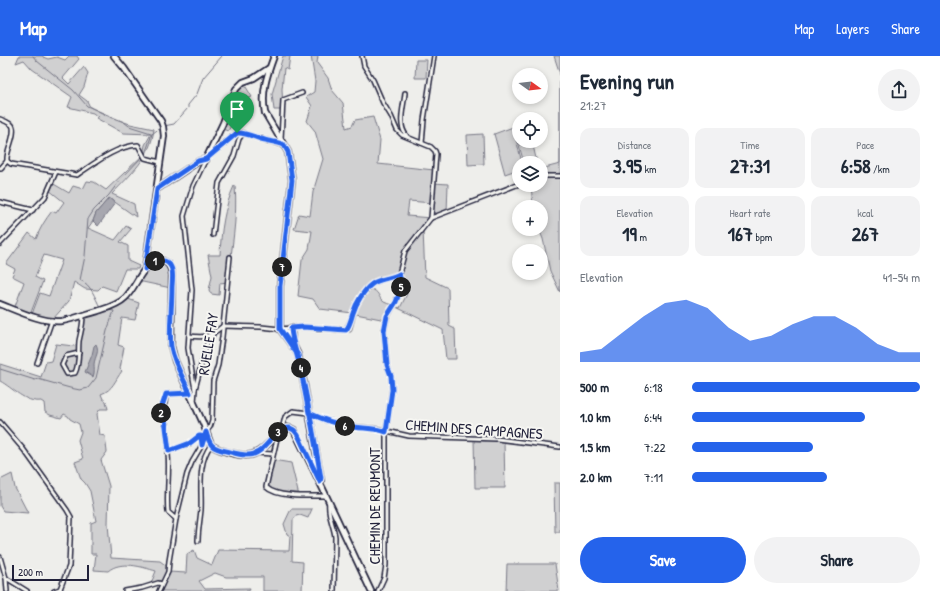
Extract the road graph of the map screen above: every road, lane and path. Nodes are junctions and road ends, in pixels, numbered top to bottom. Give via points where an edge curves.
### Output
1 (114, 56) edge
2 (274, 56) edge
3 (362, 56) edge
4 (434, 56) edge
5 (263, 78) junction
6 (302, 93) dead end
7 (405, 93) dead end
8 (0, 119) edge
9 (243, 133) junction
10 (408, 137) junction
11 (281, 139) junction
12 (422, 142) junction
13 (284, 145) junction
14 (206, 159) junction
15 (7, 162) junction
16 (160, 162) junction
17 (0, 169) edge
18 (56, 172) junction
19 (548, 176) edge
20 (560, 176) edge
21 (512, 187) edge
22 (157, 189) junction
23 (0, 202) edge
24 (33, 210) junction
25 (431, 218) junction
26 (213, 235) dead end
27 (0, 244) edge
28 (230, 257) dead end
29 (145, 269) junction
30 (399, 274) junction
31 (0, 304) edge
32 (83, 315) junction
33 (52, 320) junction
34 (223, 326) junction
35 (291, 328) junction
36 (280, 329) junction
37 (213, 334) junction
38 (189, 336) junction
39 (293, 342) junction
40 (79, 353) junction
41 (298, 355) junction
42 (37, 363) dead end
43 (195, 390) junction
44 (190, 393) junction
45 (194, 405) junction
46 (309, 413) junction
47 (0, 422) edge
48 (280, 431) junction
49 (206, 432) junction
50 (386, 432) junction
51 (202, 445) junction
52 (211, 445) junction
53 (560, 447) edge
54 (169, 451) junction
55 (257, 453) junction
56 (273, 454) junction
57 (320, 482) junction
58 (327, 496) junction
59 (329, 501) junction
60 (176, 519) junction
61 (198, 541) dead end
62 (0, 557) edge
63 (6, 578) junction
64 (162, 584) junction
65 (61, 590) edge
66 (7, 591) edge
67 (27, 591) edge
68 (54, 591) edge
69 (125, 591) edge
70 (159, 591) edge
71 (334, 591) edge
72 (371, 591) edge
73 (378, 591) edge

1 - 16 street via 163,126
2 - 5 street
3 - 10 street via 364,66 397,130
4 - 12 street
5 - 11 street via 265,113
5 - 14 street via 243,82 234,92 224,123
6 - 11 street via 283,100
7 - 10 street via 401,127
8 - 15 street via 13,128
9 - 13 street
9 - 14 street via 237,133
9 - 26 street via 219,183
10 - 12 street
11 - 13 street
12 - 25 street via 431,147 436,154
13 - 36 street via 288,152 292,180 280,286
14 - 22 street via 198,161
14 - 38 street via 193,186 184,216 192,290
15 - 17 street
15 - 18 street
16 - 18 street via 144,156 138,145 128,146 94,163 77,175
16 - 22 street
18 - 24 street via 45,197
19 - 20 street
21 - 25 street, CHEMIN DE REUMONT
22 - 29 street
23 - 24 street
24 - 27 street
25 - 30 street, CHEMIN DE REUMONT via 404,252
28 - 34 street, RUELLE FAY
29 - 32 street via 126,298
29 - 44 street via 160,260 167,262 171,268 171,346
30 - 35 street via 372,284 354,311 346,330
30 - 50 street, CHEMIN DE REUMONT via 400,291 387,316 384,331 392,390
31 - 33 street via 32,316
32 - 33 street via 67,320
32 - 40 street
33 - 42 street
34 - 36 street
34 - 37 street
34 - 49 street, RUELLE FAY via 218,365 213,380 212,421
35 - 36 street
35 - 39 street
36 - 39 street via 284,330
36 - 41 street
37 - 38 street via 206,337
37 - 43 street via 207,343
38 - 43 street via 188,348
39 - 41 street
40 - 40 street via 75,374 67,374 62,365 66,356
41 - 46 street
43 - 45 street
44 - 45 street
44 - 54 street via 166,394 165,403 160,411 165,419
45 - 49 street
46 - 48 street via 293,411 285,417
46 - 50 street, CHEMIN DES CAMPAGNES via 335,424
46 - 57 street
47 - 65 street via 24,450 71,517 69,566
48 - 55 street
48 - 56 street
48 - 57 street via 290,428 294,430
49 - 51 street, RUELLE FAY
49 - 52 street
50 - 53 street, CHEMIN DES CAMPAGNES via 410,436 497,439
50 - 73 street, CHEMIN DE REUMONT via 386,564 384,578
51 - 54 street via 199,436 190,443
51 - 60 street, RUELLE FAY via 188,472
52 - 55 street via 239,454
52 - 61 street via 203,464
54 - 60 street via 167,504 168,512
55 - 56 street
56 - 58 street via 266,487 268,489 291,495
57 - 58 street
58 - 59 street
59 - 71 street via 328,508 335,537
59 - 72 street
60 - 64 street, RUELLE FAY via 168,572
62 - 63 street
63 - 66 street
63 - 67 street
64 - 69 street
64 - 70 street, RUELLE FAY
65 - 68 street

